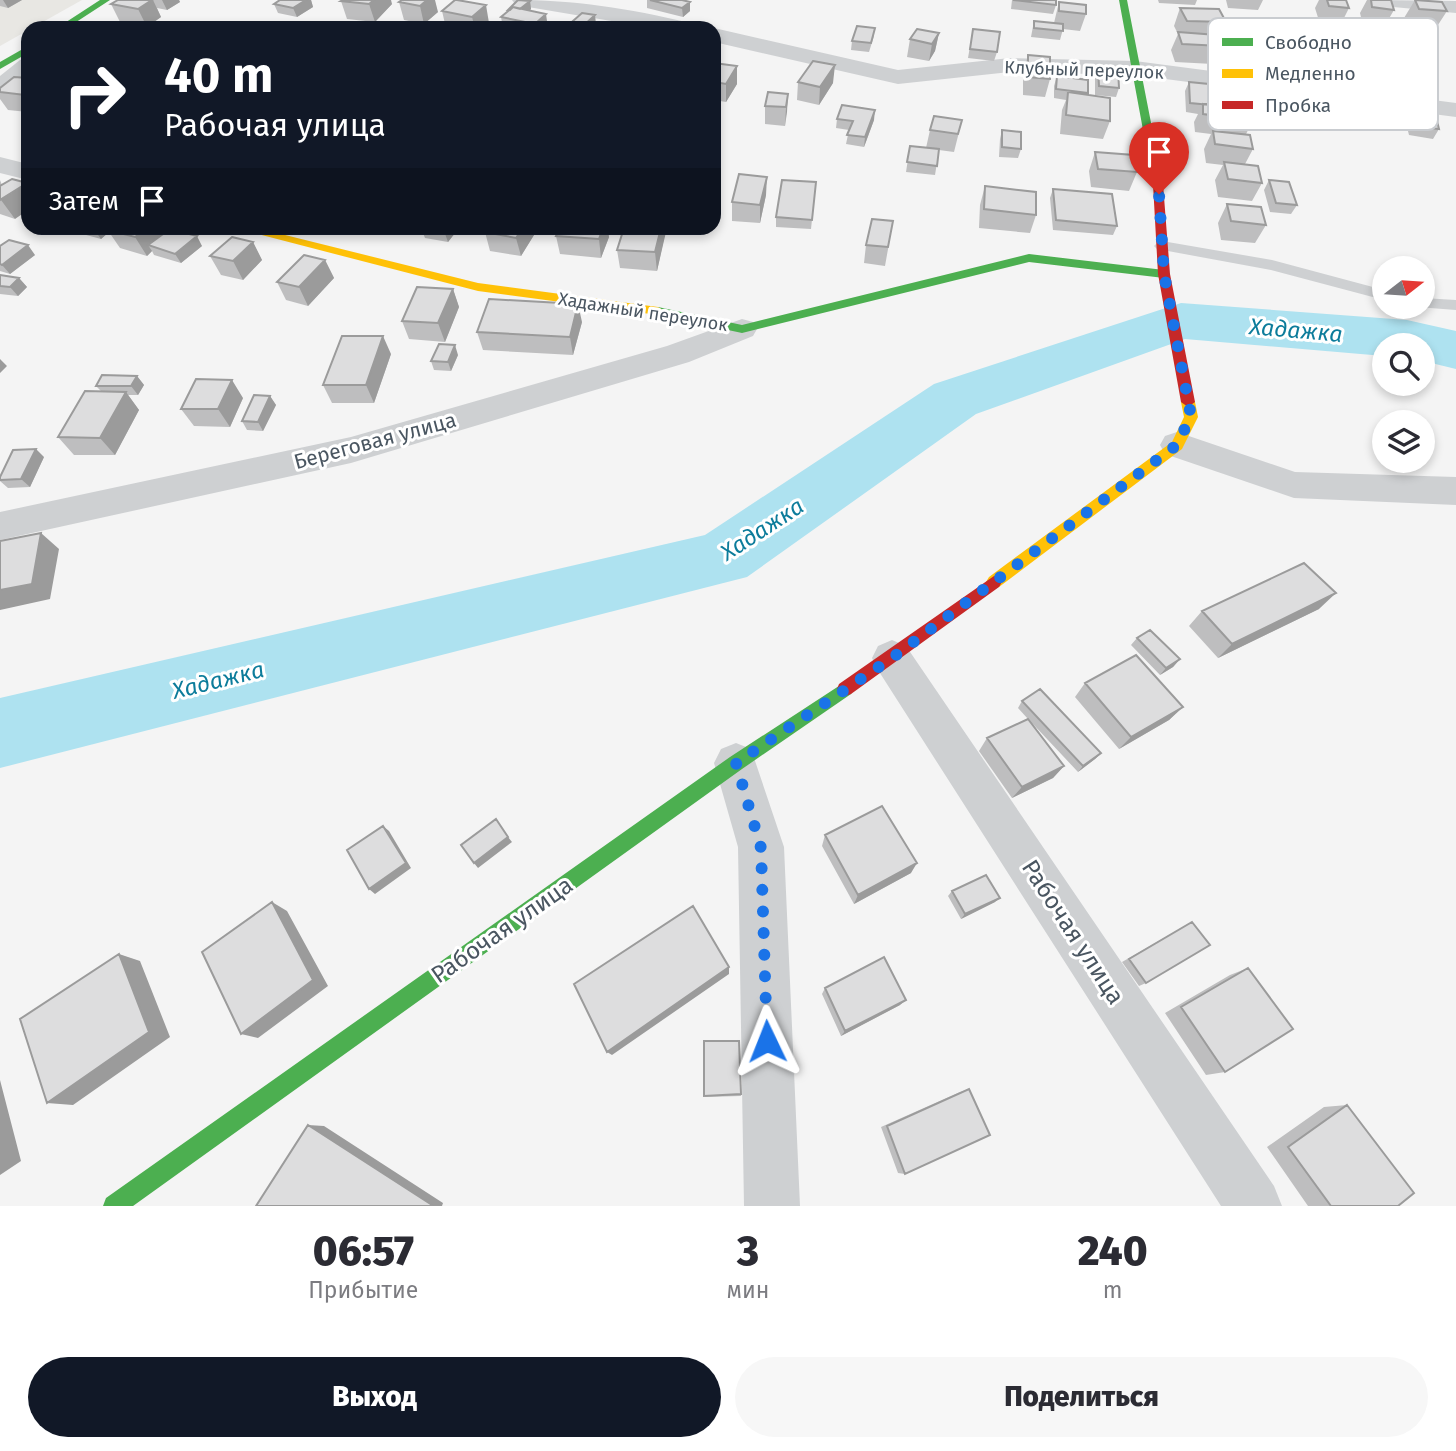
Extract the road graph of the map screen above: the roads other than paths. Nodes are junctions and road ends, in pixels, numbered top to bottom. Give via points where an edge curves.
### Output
1 (106, 0) edge
2 (522, 0) edge
3 (1123, 0) edge
4 (1384, 0) edge
5 (1456, 8) edge
6 (72, 21) edge
7 (651, 21) edge
8 (721, 37) edge
9 (21, 53) edge
10 (0, 66) edge
11 (1135, 68) junction
12 (21, 70) edge
13 (1208, 78) edge
14 (0, 87) edge
15 (1438, 108) edge
16 (1456, 110) edge
17 (0, 165) edge
18 (21, 170) edge
19 (274, 235) edge
20 (1162, 246) junction
21 (1164, 274) junction
22 (1372, 292) edge
23 (1435, 303) edge
24 (1456, 304) edge
25 (742, 329) junction
26 (1177, 445) junction
27 (1456, 491) edge
28 (0, 526) edge
29 (892, 658) junction
30 (736, 763) junction
31 (138, 1199) edge
32 (772, 1206) edge
33 (1254, 1206) edge

1 - 6 street
2 - 7 street
3 - 11 street
4 - 5 street
8 - 11 street, Клубный переулок via 898,77 1010,65
9 - 10 street
11 - 13 street, Клубный переулок
11 - 20 street via 1157,168
12 - 14 street
15 - 16 street, Клубный переулок
17 - 18 street
19 - 25 street, Хадажный переулок via 478,287 674,313
20 - 21 street
20 - 22 lane via 1272,265
21 - 25 street, Хадажный переулок via 1029,258
21 - 26 street via 1191,416
23 - 24 lane
25 - 28 street, Береговая улица via 678,354 351,450
26 - 27 street via 1294,485
26 - 29 street, Рабочая улица
29 - 30 street, Рабочая улица
29 - 33 street, Рабочая улица
30 - 31 street, Рабочая улица
30 - 32 street via 761,848

